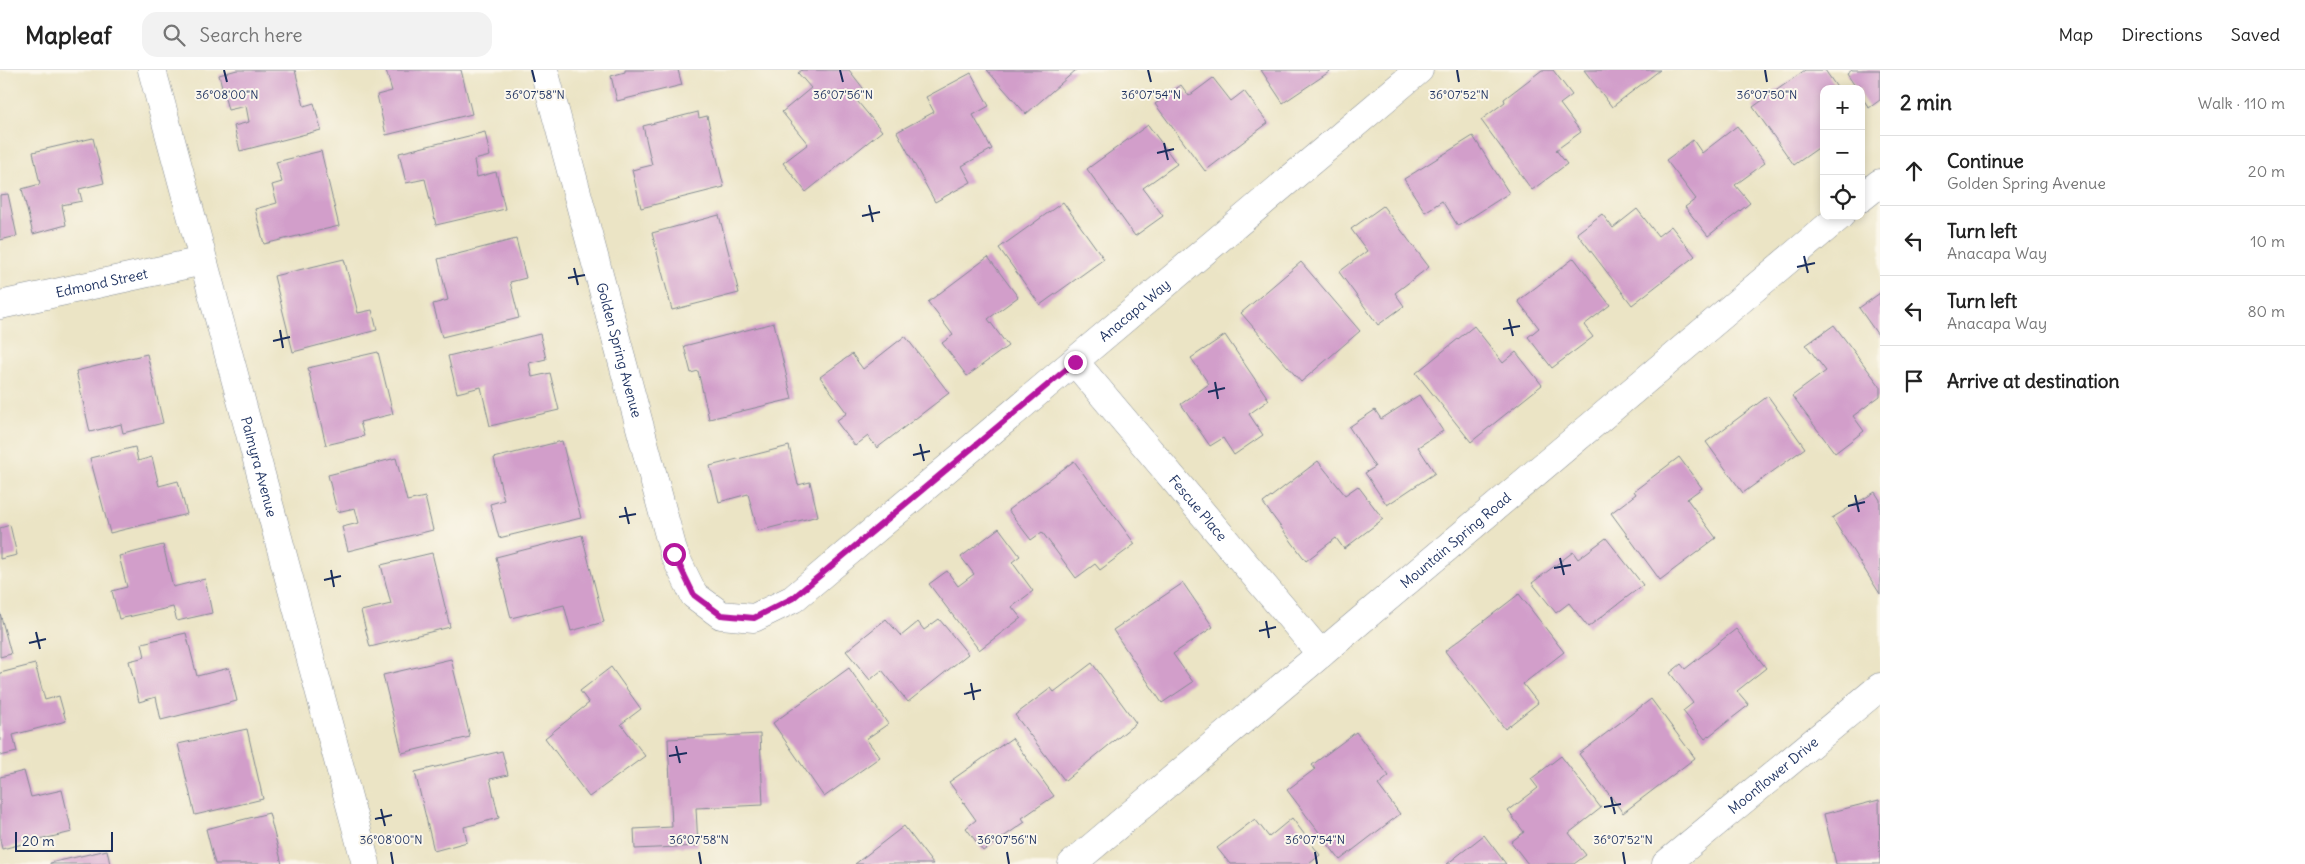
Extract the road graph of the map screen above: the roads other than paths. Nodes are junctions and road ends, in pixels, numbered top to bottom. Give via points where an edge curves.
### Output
1 (152, 70) edge
2 (544, 70) edge
3 (1419, 70) edge
4 (1880, 183) edge
5 (1865, 195) edge
6 (1835, 220) edge
7 (203, 261) junction
8 (0, 304) edge
9 (1075, 362) junction
10 (721, 615) joint
11 (1321, 654) junction
12 (1880, 687) edge
13 (366, 864) edge
14 (1072, 864) edge
15 (1666, 864) edge

1 - 7 street, Palmyra Avenue
2 - 10 street, Golden Spring Avenue via 674,554 694,595
3 - 9 street, Anacapa Way
4 - 5 street
6 - 11 street, Mountain Spring Road
7 - 8 street, Edmond Street
7 - 13 street, Palmyra Avenue
9 - 10 street, Anacapa Way via 793,598 754,618
9 - 11 street, Fescue Place
11 - 14 street, Mountain Spring Road
12 - 15 street, Moonflower Drive

